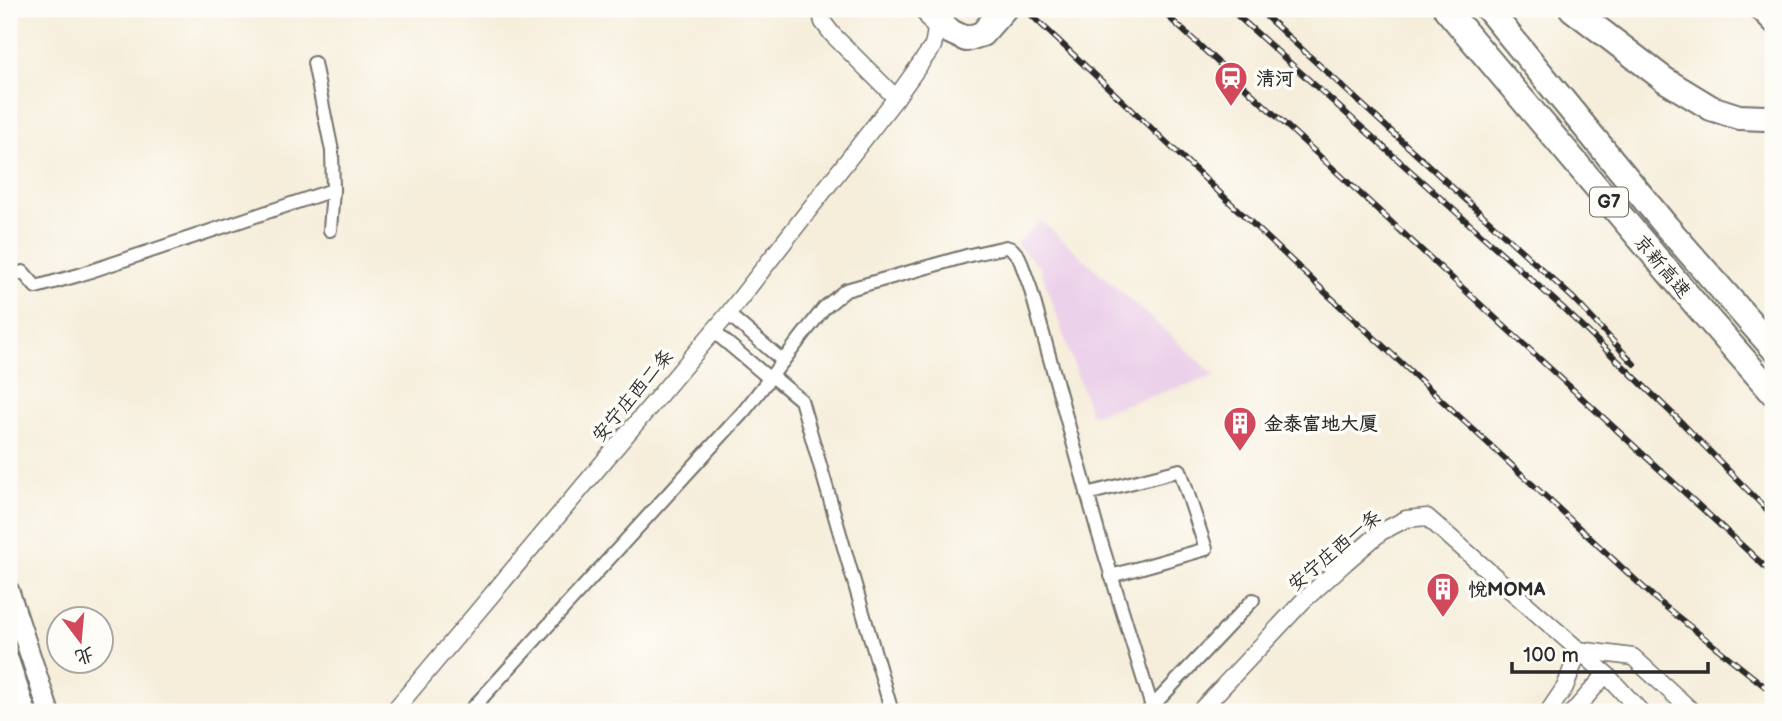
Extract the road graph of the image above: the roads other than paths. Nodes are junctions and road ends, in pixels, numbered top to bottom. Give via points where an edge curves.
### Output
1 (820, 9) edge
2 (981, 9) edge
3 (1004, 9) edge
4 (1446, 9) edge
5 (1488, 9) edge
6 (1572, 9) edge
7 (1754, 9) edge
8 (927, 11) edge
9 (1773, 28) edge
10 (314, 63) dead end
11 (895, 98) junction
12 (1773, 117) edge
13 (333, 190) junction
14 (330, 230) dead end
15 (9, 276) edge
16 (728, 314) junction
17 (713, 331) junction
18 (1773, 348) edge
19 (783, 361) junction
20 (771, 377) junction
21 (1773, 393) edge
22 (1087, 494) junction
23 (1111, 576) junction
24 (9, 591) edge
25 (1253, 600) dead end
26 (1579, 650) junction
27 (9, 661) edge
28 (1606, 674) junction
29 (402, 709) edge
30 (1149, 710) edge
31 (26, 712) edge
32 (49, 712) edge
33 (469, 712) edge
34 (892, 712) edge
35 (1199, 712) edge
36 (1548, 712) edge
37 (1573, 712) edge
38 (1641, 712) edge
39 (1693, 712) edge

1 - 11 street via 832,34
2 - 8 highway via 973,18 955,24
3 - 8 highway via 982,34 966,38 951,32
4 - 21 highway, 京新高速 / G7
5 - 18 highway, 京新高速 / G7
6 - 12 highway via 1665,80 1711,108 1739,117
7 - 9 street
8 - 11 street, 安宁庄西二条 via 936,30 933,46
10 - 13 street via 332,151
11 - 16 street, 安宁庄西二条
13 - 14 street
13 - 15 street via 36,287 23,272
16 - 17 street, 安宁庄西二条
16 - 19 street
17 - 20 street
17 - 29 street, 安宁庄西二条
19 - 20 street
19 - 22 street via 824,308 846,290 970,255 1012,249 1030,287
20 - 33 street
20 - 34 street via 801,400
22 - 23 street
22 - 23 street via 1180,470 1206,550
23 - 30 street
24 - 32 main road
25 - 30 street
26 - 28 street, 安宁庄西一条
26 - 35 street, 安宁庄西一条 via 1427,517 1406,519 1381,532 1303,601
26 - 36 street via 1565,687
26 - 39 street via 1633,657
27 - 31 main road
28 - 37 street
28 - 38 street, 安宁庄西一条

